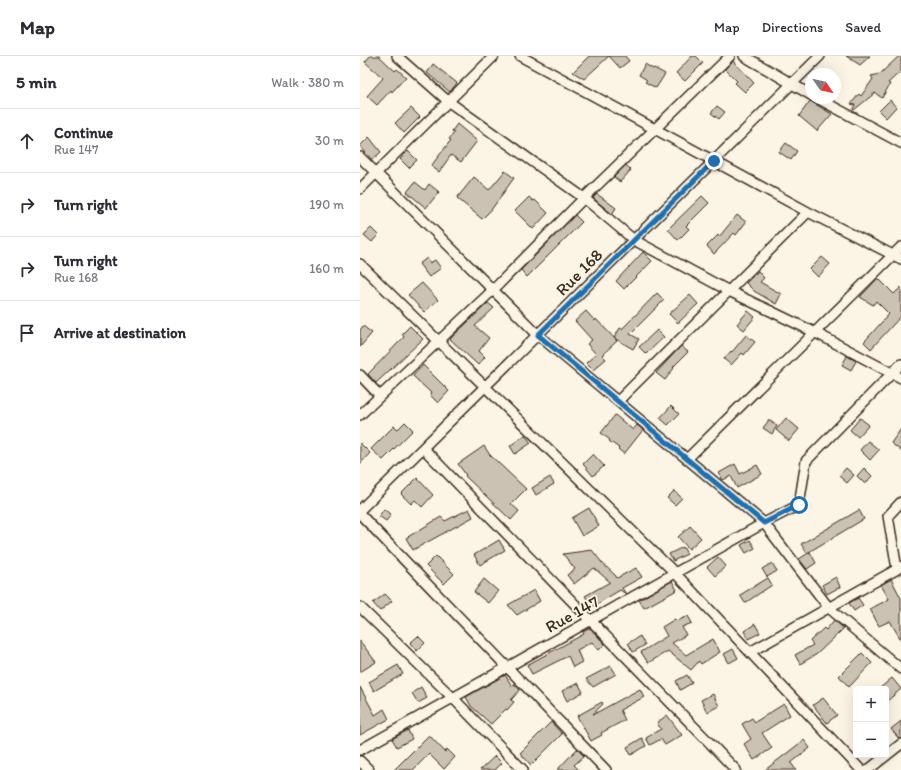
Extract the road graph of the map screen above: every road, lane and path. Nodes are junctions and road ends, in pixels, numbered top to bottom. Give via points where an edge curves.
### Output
1 (397, 56) edge
2 (494, 56) edge
3 (520, 56) edge
4 (730, 56) edge
5 (744, 56) edge
6 (820, 56) edge
7 (792, 84) junction
8 (805, 92) edge
9 (449, 102) junction
10 (828, 104) edge
11 (654, 129) junction
12 (901, 143) edge
13 (360, 157) edge
14 (714, 161) junction
15 (376, 173) junction
16 (360, 189) edge
17 (584, 198) junction
18 (808, 212) junction
19 (634, 240) junction
20 (901, 247) edge
21 (897, 257) edge
22 (360, 264) edge
23 (493, 290) junction
24 (729, 291) junction
25 (816, 333) junction
26 (538, 335) junction
27 (438, 341) junction
28 (901, 364) edge
29 (892, 373) junction
30 (360, 375) edge
31 (901, 378) edge
32 (485, 387) junction
33 (380, 396) junction
34 (618, 401) junction
35 (360, 415) edge
36 (423, 448) junction
37 (687, 459) junction
38 (901, 502) edge
39 (360, 510) edge
40 (360, 514) edge
41 (764, 523) junction
42 (899, 568) edge
43 (676, 574) junction
44 (360, 607) edge
45 (829, 608) junction
46 (592, 621) junction
47 (750, 652) junction
48 (508, 667) junction
49 (901, 669) edge
50 (453, 698) junction
51 (901, 744) edge
52 (360, 750) edge
53 (360, 761) edge
54 (369, 770) edge
55 (523, 770) edge
56 (606, 770) edge
57 (736, 770) edge
58 (861, 770) edge
59 (868, 770) edge

1 - 9 street
2 - 9 street
3 - 11 street
4 - 11 street
5 - 7 street
6 - 7 street, Rue 168
7 - 8 street
7 - 14 street, Rue 168
9 - 15 street
9 - 17 street
10 - 12 street
11 - 14 street
11 - 17 street
13 - 15 street
14 - 18 street
14 - 19 street, Rue 168
15 - 16 street
15 - 23 street
17 - 19 street
17 - 23 street
18 - 21 street
18 - 24 street
19 - 24 street
19 - 26 street, Rue 168
20 - 21 street
21 - 25 street
22 - 27 street
23 - 26 street
23 - 27 street
24 - 25 street
24 - 34 street
25 - 29 street
25 - 37 street
26 - 32 street, Rue 168
26 - 34 street
27 - 32 street
27 - 33 street
28 - 29 street
29 - 31 street
29 - 41 street, Rue 147 via 806,461 799,505
30 - 33 street
32 - 36 street, Rue 168
32 - 43 street
33 - 35 street
34 - 37 street
36 - 39 street, Rue 168
36 - 46 street
37 - 41 street
38 - 42 street via 888,516
40 - 48 street
41 - 43 street, Rue 147
41 - 45 street
42 - 45 street
43 - 46 street, Rue 147
43 - 47 street
44 - 50 street
45 - 47 street
45 - 49 street
46 - 48 street, Rue 147
46 - 57 street
47 - 58 street
48 - 50 street, Rue 147
48 - 56 street
50 - 52 street, Rue 147
50 - 55 street
51 - 59 street
53 - 54 street

